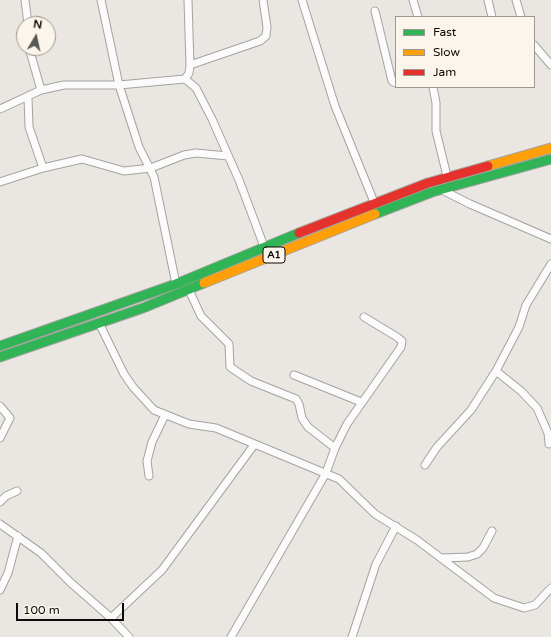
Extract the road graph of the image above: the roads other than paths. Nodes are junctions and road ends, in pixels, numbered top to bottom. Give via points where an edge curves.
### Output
1 (25, 0) edge
2 (101, 0) edge
3 (188, 0) edge
4 (264, 0) edge
5 (302, 0) edge
6 (413, 0) edge
7 (488, 0) edge
8 (516, 0) edge
9 (375, 11) dead end
10 (27, 16) edge
11 (418, 16) edge
12 (492, 16) edge
13 (521, 16) edge
14 (536, 52) edge
15 (31, 56) edge
16 (190, 65) junction
17 (551, 65) edge
18 (185, 79) junction
19 (395, 82) edge
20 (119, 85) junction
21 (433, 88) edge
22 (41, 90) junction
23 (28, 97) junction
24 (0, 109) edge
25 (551, 148) edge
26 (228, 156) junction
27 (551, 159) edge
28 (43, 168) junction
29 (151, 168) junction
30 (447, 176) junction
31 (0, 182) edge
32 (441, 189) junction
33 (374, 202) junction
34 (551, 239) edge
35 (264, 248) junction
36 (269, 257) junction
37 (551, 264) edge
38 (176, 284) junction
39 (189, 290) junction
40 (364, 317) dead end
41 (100, 323) junction
42 (0, 344) edge
43 (0, 357) edge
44 (496, 371) junction
45 (294, 375) dead end
46 (361, 402) junction
47 (0, 406) edge
48 (165, 415) junction
49 (0, 438) edge
50 (550, 444) dead end
51 (254, 445) junction
52 (335, 448) junction
53 (425, 465) dead end
54 (326, 474) junction
55 (149, 476) dead end
56 (17, 491) dead end
57 (0, 502) edge
58 (0, 524) edge
59 (396, 526) junction
60 (492, 531) dead end
61 (18, 536) junction
62 (442, 558) junction
63 (551, 588) edge
64 (0, 590) edge
65 (111, 618) junction
66 (129, 637) edge
67 (231, 637) edge
68 (352, 637) edge

1 - 10 street
2 - 20 street
3 - 16 street
4 - 16 street via 266,36 260,41
5 - 33 street via 335,106
6 - 11 street
7 - 12 street
8 - 13 street
9 - 19 street via 392,81
14 - 17 street
15 - 22 street
16 - 18 street via 189,74
18 - 20 street
18 - 26 street via 196,88
20 - 22 street via 77,84
20 - 29 street via 139,147
21 - 30 street via 436,131
22 - 23 street
23 - 24 street
23 - 28 street via 29,127
25 - 30 highway, A1
26 - 29 street via 184,154
26 - 35 street
27 - 32 highway, A1
28 - 29 street via 82,159 124,171
28 - 31 street
29 - 38 street
30 - 33 highway, A1
32 - 34 street
32 - 36 highway, A1
33 - 35 highway, A1
35 - 36 street
35 - 38 highway, A1
36 - 39 highway, A1
37 - 44 street via 528,301 519,327
38 - 42 highway, A1 via 87,317
39 - 41 highway, A1
39 - 52 street via 201,316 229,344 230,366 252,381 296,400 308,427
40 - 46 street via 397,337 402,344
41 - 43 highway, A1
41 - 48 street via 110,348 133,387 154,410
44 - 50 street via 522,391 537,408
44 - 53 street via 471,410
45 - 46 street
46 - 52 street
47 - 49 street via 10,418
48 - 51 street via 189,424 216,428
48 - 55 street via 152,442 147,461
51 - 54 street
51 - 65 street via 162,570
52 - 54 street
54 - 59 street via 340,479 375,514
54 - 67 street
56 - 57 street
58 - 61 street
59 - 62 street
59 - 68 street via 376,564
60 - 62 street via 477,554
61 - 64 street via 8,573
61 - 65 street via 41,553
62 - 63 street via 494,598 507,604 524,608 535,605
65 - 66 street

